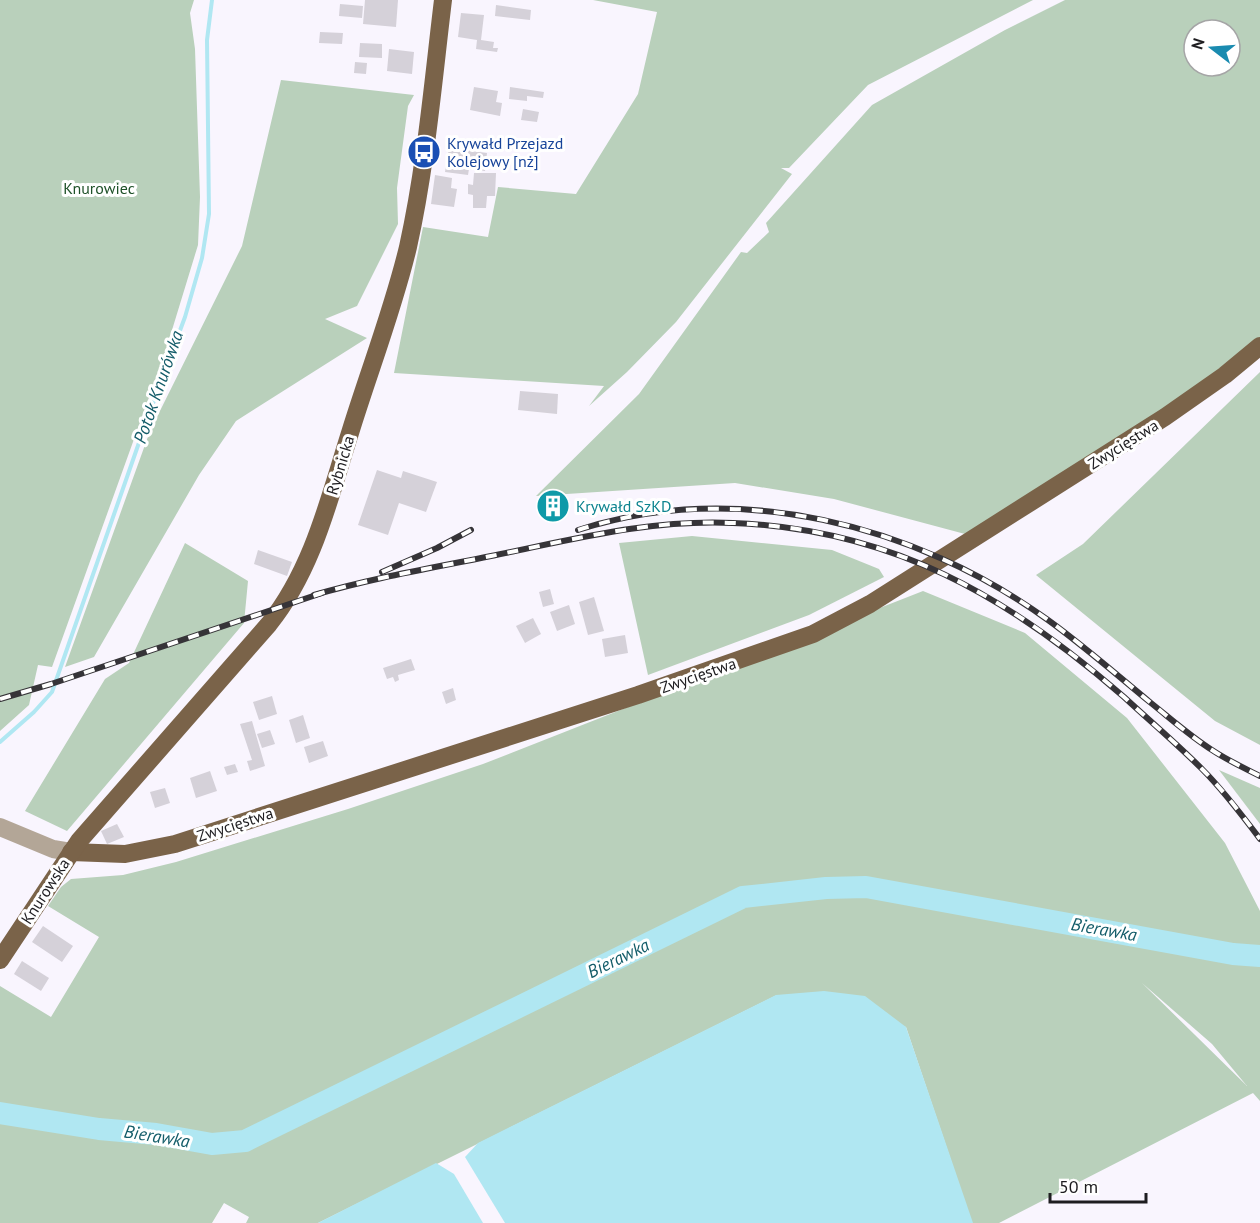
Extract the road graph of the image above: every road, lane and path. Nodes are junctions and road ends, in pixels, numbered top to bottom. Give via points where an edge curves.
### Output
1 (443, 0) edge
2 (1260, 346) edge
3 (0, 827) edge
4 (70, 852) junction
5 (0, 960) edge

1 - 4 main road, Rybnicka via 421,172 406,254 305,566 269,624
2 - 4 main road, Zwycięstwa via 1165,417 870,604 813,634 638,695 175,844 125,854
3 - 4 street
4 - 5 main road, Knurowska

